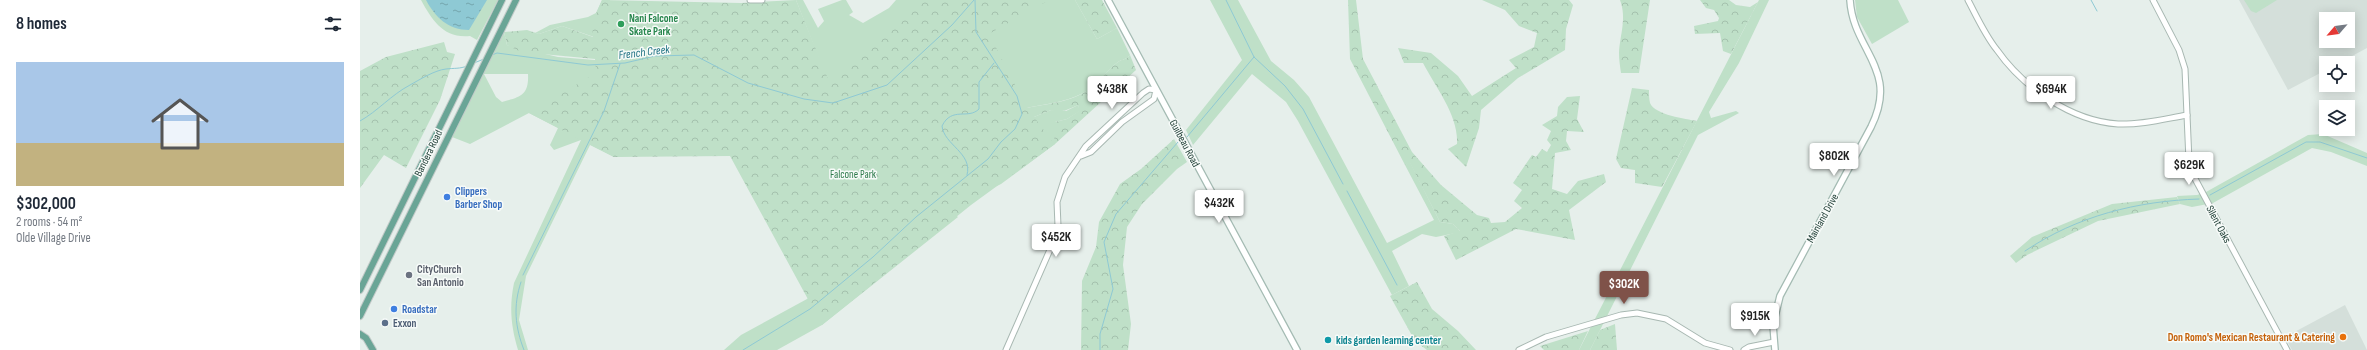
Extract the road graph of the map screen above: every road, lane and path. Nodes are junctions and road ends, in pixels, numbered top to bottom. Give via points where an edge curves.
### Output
1 (502, 0) edge
2 (516, 0) edge
3 (750, 0) edge
4 (762, 0) edge
5 (1108, 0) edge
6 (1850, 0) edge
7 (1968, 0) edge
8 (2153, 0) edge
9 (1156, 90) junction
10 (453, 99) junction
11 (464, 104) junction
12 (2187, 115) junction
13 (1081, 156) junction
14 (360, 290) edge
15 (360, 316) edge
16 (360, 334) edge
17 (1774, 342) junction
18 (373, 350) edge
19 (1006, 350) edge
20 (1297, 350) edge
21 (1519, 350) edge
22 (1730, 350) edge
23 (1744, 350) edge
24 (1772, 350) edge
25 (1775, 350) edge
26 (2287, 350) edge

1 - 10 main road, Bandera Road
2 - 11 main road, Bandera Road
3 - 4 street
5 - 9 main road, Guilbeau Road
6 - 17 main road, Mainland Drive via 1854,23 1879,74 1879,110 1783,290 1775,314
7 - 12 street via 1992,44 2010,67 2023,80 2058,104 2094,120 2118,124
8 - 12 street, Silent Oaks via 2182,59 2186,76
9 - 13 street via 1154,99 1122,122 1091,152
9 - 13 street via 1149,89 1143,93 1086,146
9 - 20 main road, Guilbeau Road
10 - 11 main road
10 - 14 main road, Bandera Road
11 - 15 main road, Bandera Road
12 - 26 street, Silent Oaks via 2189,161 2193,175
13 - 19 street via 1062,183 1057,202 1056,236
16 - 18 main road via 366,338
17 - 23 street
17 - 25 main road, Mainland Drive
21 - 22 street via 1546,337 1621,315 1637,313 1666,319 1705,343
24 - 25 street

